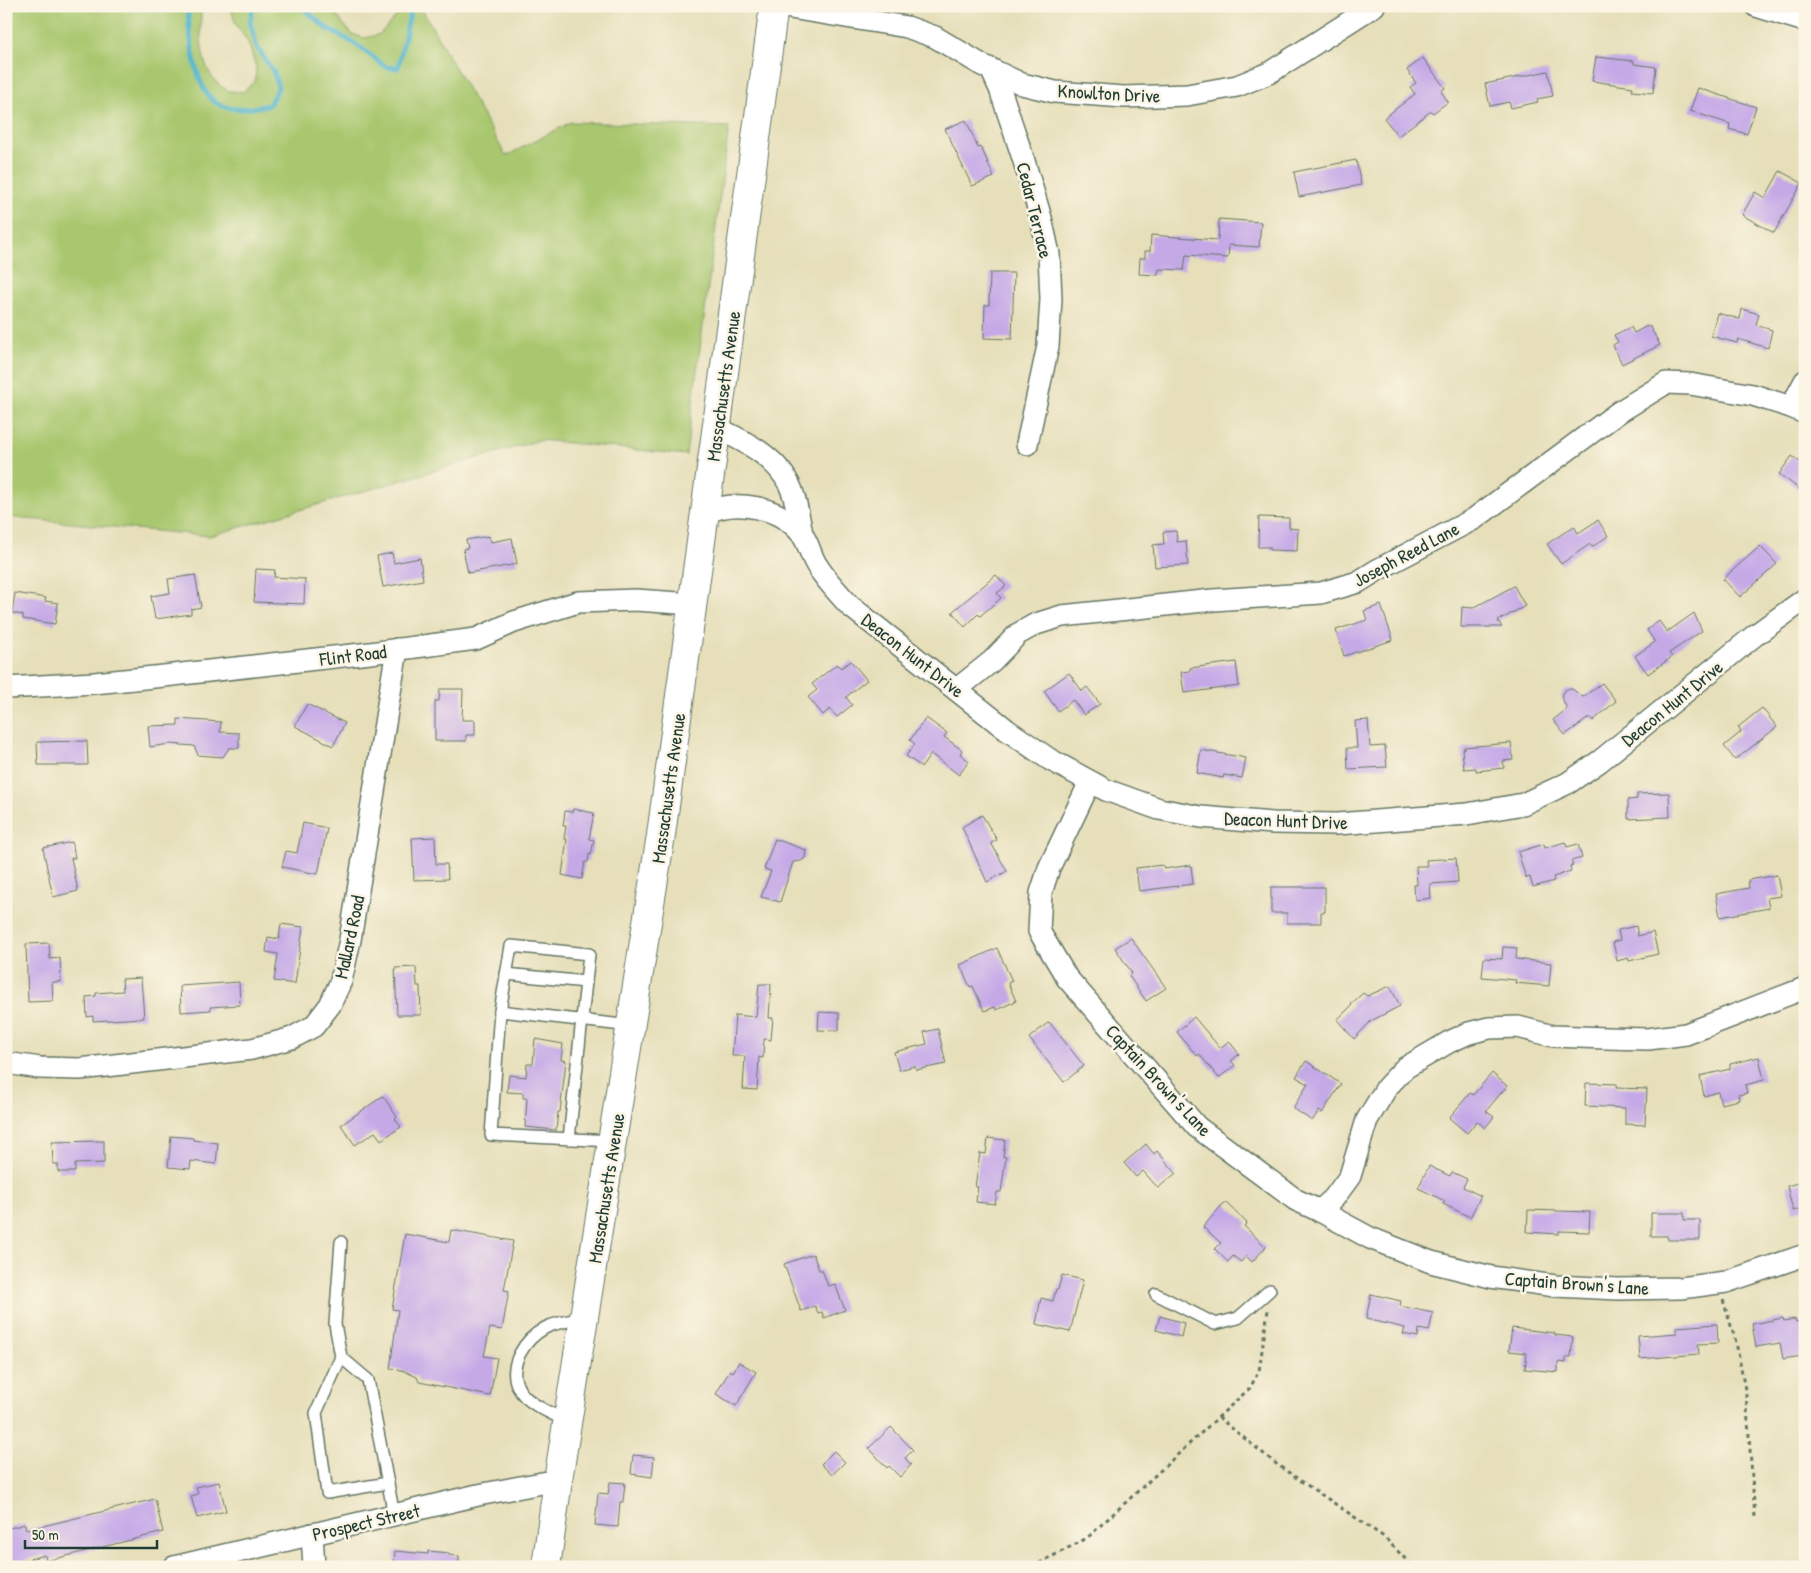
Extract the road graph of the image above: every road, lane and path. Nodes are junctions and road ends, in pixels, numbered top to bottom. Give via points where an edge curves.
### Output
1 (774, 6) edge
2 (778, 6) edge
3 (1374, 6) edge
4 (1756, 6) edge
5 (1805, 22) edge
6 (990, 69) junction
7 (1805, 381) edge
8 (1798, 410) edge
9 (717, 428) junction
10 (1027, 444) dead end
11 (706, 513) junction
12 (802, 533) junction
13 (1805, 598) edge
14 (693, 604) junction
15 (397, 649) junction
16 (6, 688) edge
17 (957, 689) junction
18 (1090, 782) junction
19 (506, 974) junction
20 (586, 982) junction
21 (1805, 988) edge
22 (500, 1011) junction
23 (581, 1020) junction
24 (631, 1026) junction
25 (6, 1063) edge
26 (569, 1139) junction
27 (613, 1141) junction
28 (1320, 1211) junction
29 (341, 1242) dead end
30 (1805, 1255) edge
31 (1717, 1283) junction
32 (1270, 1290) joint
33 (1156, 1294) dead end
34 (584, 1318) junction
35 (341, 1357) junction
36 (1218, 1417) junction
37 (567, 1421) junction
38 (558, 1480) junction
39 (388, 1483) junction
40 (394, 1515) junction
41 (1755, 1517) dead end
42 (312, 1534) junction
43 (1595, 1566) edge
44 (174, 1567) edge
45 (314, 1567) edge
46 (546, 1567) edge
47 (1032, 1567) edge
48 (1412, 1567) edge
49 (1589, 1567) edge

1 - 9 main road, Massachusetts Avenue
2 - 6 street, Knowlton Drive via 908,27 935,37
3 - 6 street, Knowlton Drive via 1269,73 1237,86 1187,95 1124,97 1054,92 1022,84
4 - 5 street
6 - 10 street, Cedar Terrace via 1024,161 1049,254 1048,346
7 - 8 street
8 - 17 street, Joseph Reed Lane via 1744,394 1666,383 1619,412 1474,518 1358,582 1321,593 1213,600 1062,616 1018,634 992,661
9 - 11 main road, Massachusetts Avenue
9 - 12 street, Deacon Hunt Drive via 774,461 789,484
11 - 12 street, Deacon Hunt Drive via 740,505 780,515
11 - 14 main road, Massachusetts Avenue
12 - 17 street, Deacon Hunt Drive via 816,564 850,606
13 - 18 street, Deacon Hunt Drive via 1600,761 1568,783 1523,804 1424,818 1337,824 1273,824 1201,817 1159,808
14 - 15 street, Flint Road via 636,600 578,602 514,622 476,639
14 - 24 main road, Massachusetts Avenue via 662,835
15 - 16 street, Flint Road via 137,679
15 - 25 street, Mallard Road via 341,981 330,1005 314,1026 292,1038 252,1048 99,1067 40,1068
17 - 18 street, Deacon Hunt Drive via 1048,759
18 - 28 street, Captain Brown's Lane via 1049,868 1042,893 1039,931 1067,978 1197,1127 1296,1200
19 - 20 lane
19 - 20 lane via 511,946 589,954
19 - 22 lane
20 - 23 lane
21 - 28 street via 1686,1034 1648,1039 1552,1036 1518,1027 1468,1033 1405,1068 1387,1087 1368,1120 1350,1176
22 - 23 lane
22 - 26 lane via 491,1135
23 - 24 lane
23 - 26 lane
24 - 27 main road, Massachusetts Avenue
26 - 27 lane
27 - 34 main road, Massachusetts Avenue
28 - 31 street, Captain Brown's Lane via 1370,1238 1431,1262 1491,1277 1555,1286 1618,1289 1681,1288
29 - 35 lane via 335,1324
30 - 31 street, Captain Brown's Lane
31 - 41 path via 1736,1342 1746,1395
32 - 33 lane via 1238,1318 1215,1324
32 - 36 path via 1259,1371 1250,1388
34 - 37 main road, Massachusetts Avenue
34 - 37 lane via 546,1328 531,1337 515,1366 519,1390 532,1402
35 - 39 lane via 368,1380
35 - 39 lane via 316,1413 328,1493
36 - 47 path via 1087,1538
36 - 48 path via 1279,1466 1384,1537
37 - 38 main road, Massachusetts Avenue
38 - 40 street, Prospect Street
38 - 46 main road, Massachusetts Avenue
39 - 40 lane
40 - 42 street, Prospect Street
42 - 44 street, Prospect Street
42 - 45 street
43 - 49 path

